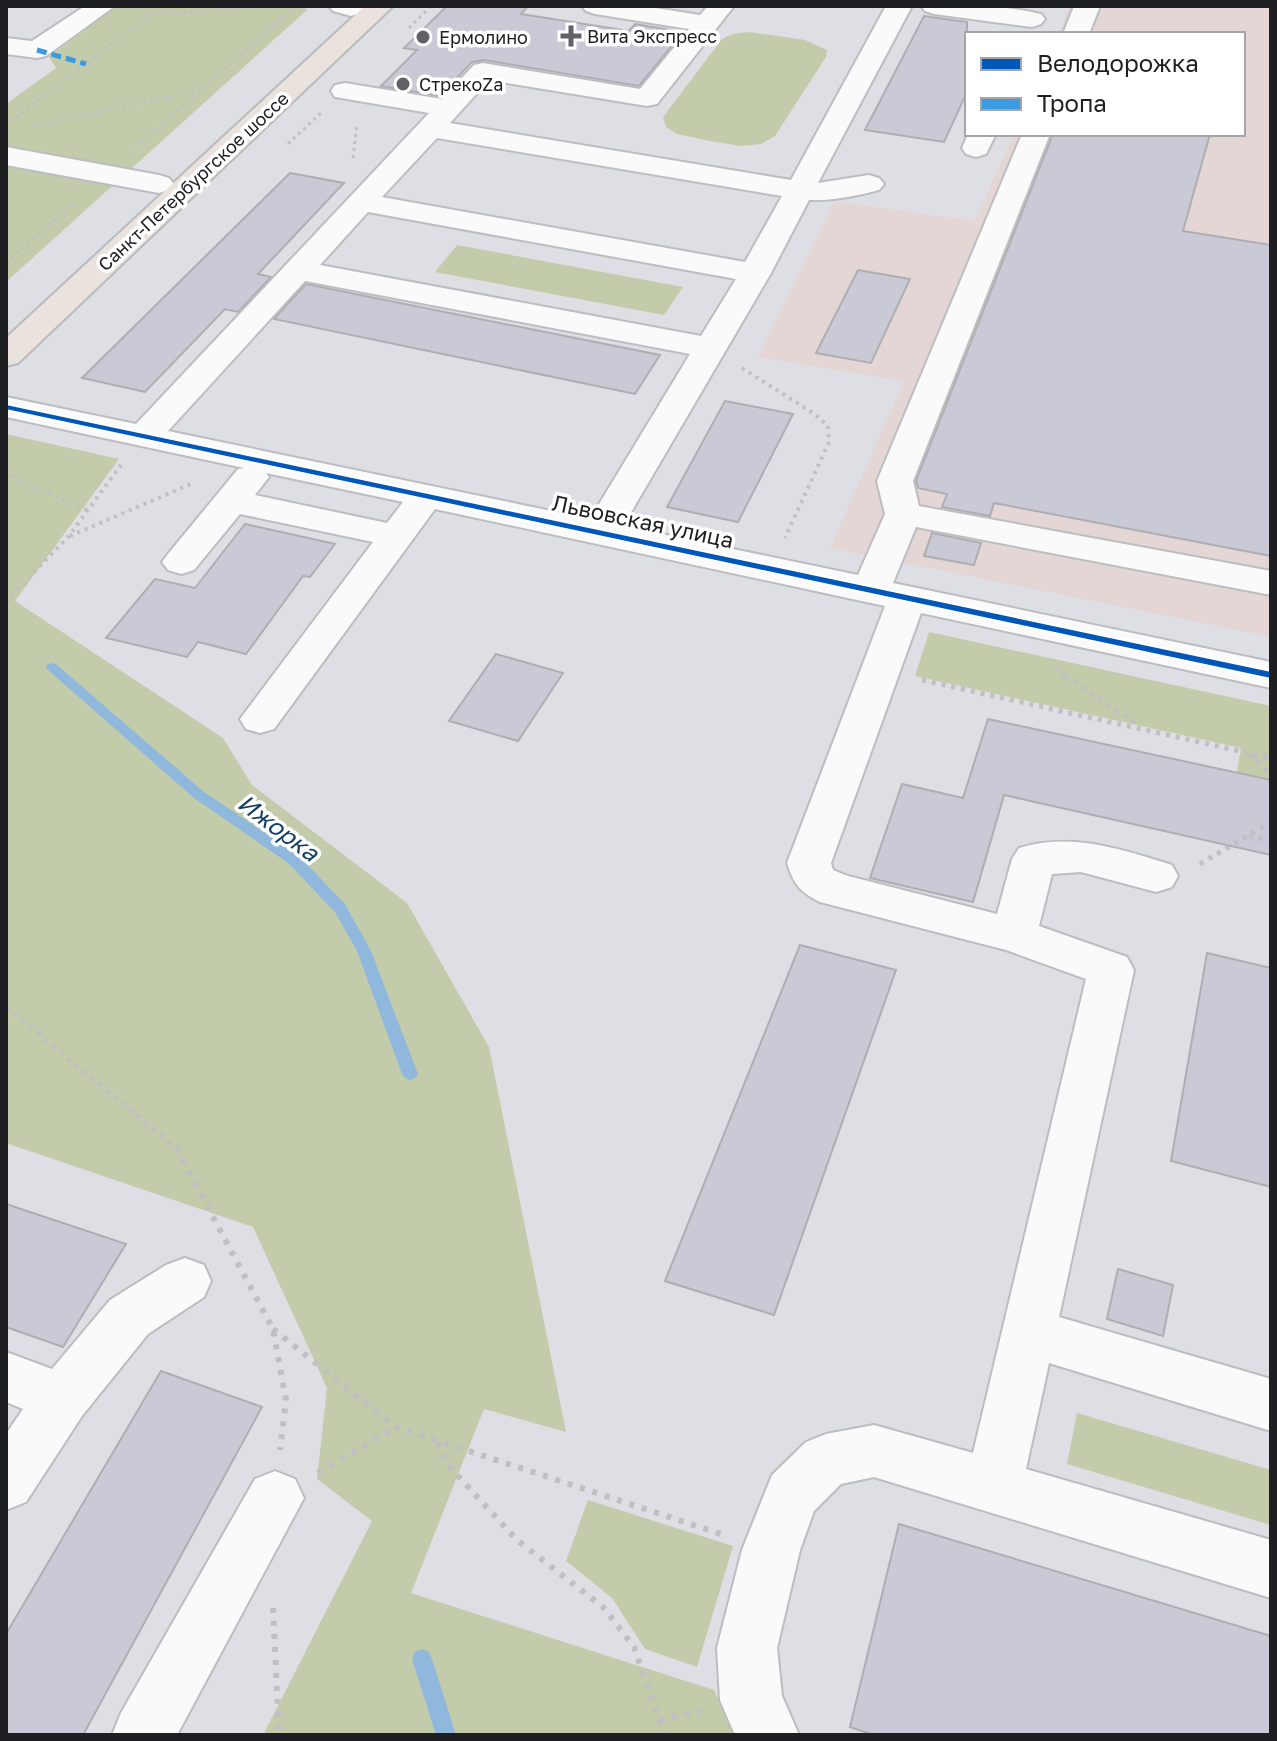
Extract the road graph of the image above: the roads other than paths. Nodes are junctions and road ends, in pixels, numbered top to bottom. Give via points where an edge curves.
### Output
1 (102, 6) edge
2 (356, 6) edge
3 (595, 6) edge
4 (899, 6) edge
5 (934, 6) edge
6 (1087, 6) edge
7 (714, 15) edge
8 (1032, 20) edge
9 (1077, 32) edge
10 (6, 46) edge
11 (345, 91) road end
12 (439, 118) junction
13 (1035, 136) edge
14 (6, 156) edge
15 (159, 184) junction
16 (869, 184) dead end
17 (799, 190) junction
18 (360, 202) junction
19 (298, 270) junction
20 (755, 273) junction
21 (6, 325) edge
22 (711, 348) junction
23 (6, 356) edge
24 (6, 407) edge
25 (144, 436) junction
26 (263, 462) junction
27 (426, 496) junction
28 (232, 501) junction
29 (903, 514) junction
30 (600, 533) junction
31 (397, 536) junction
32 (181, 562) dead end
33 (1271, 583) edge
34 (889, 594) junction
35 (1271, 675) edge
36 (260, 719) dead end
37 (1156, 876) road end
38 (1014, 935) junction
39 (185, 1281) dead end
40 (1027, 1332) junction
41 (6, 1377) edge
42 (62, 1398) junction
43 (1271, 1405) edge
44 (6, 1483) edge
45 (994, 1485) junction
46 (275, 1498) road end
47 (1271, 1569) edge
48 (143, 1735) edge
49 (768, 1735) edge

1 - 10 street via 37,50
2 - 15 main road, Санкт-Петербургское шоссе
2 - 23 main road, Санкт-Петербургское шоссе
3 - 7 street
4 - 17 street
5 - 8 street
6 - 9 street
7 - 12 street via 647,98 483,71
11 - 12 street
12 - 17 street
12 - 18 street
13 - 29 street via 895,481
14 - 15 street
15 - 21 main road, Санкт-Петербургское шоссе
16 - 17 street via 826,192
17 - 20 street
18 - 19 street
18 - 20 street
19 - 22 street
19 - 25 street
20 - 22 street
22 - 30 street
24 - 25 street, Львовская улица
25 - 26 street, Львовская улица
26 - 27 street, Львовская улица
26 - 28 street
27 - 30 street, Львовская улица
27 - 31 street
28 - 31 street
28 - 32 street
29 - 33 street
29 - 34 street
30 - 34 street, Львовская улица
31 - 36 street
34 - 35 street, Львовская улица
34 - 38 street via 878,671 809,863 815,880 836,890
37 - 38 street via 1081,856 1034,859
38 - 40 street via 1111,970
39 - 42 street via 129,1317
40 - 43 street
40 - 45 street
41 - 42 street
42 - 44 street
45 - 47 street
45 - 49 street via 874,1451 826,1461 792,1494 771,1550 747,1648 751,1700
46 - 48 street

